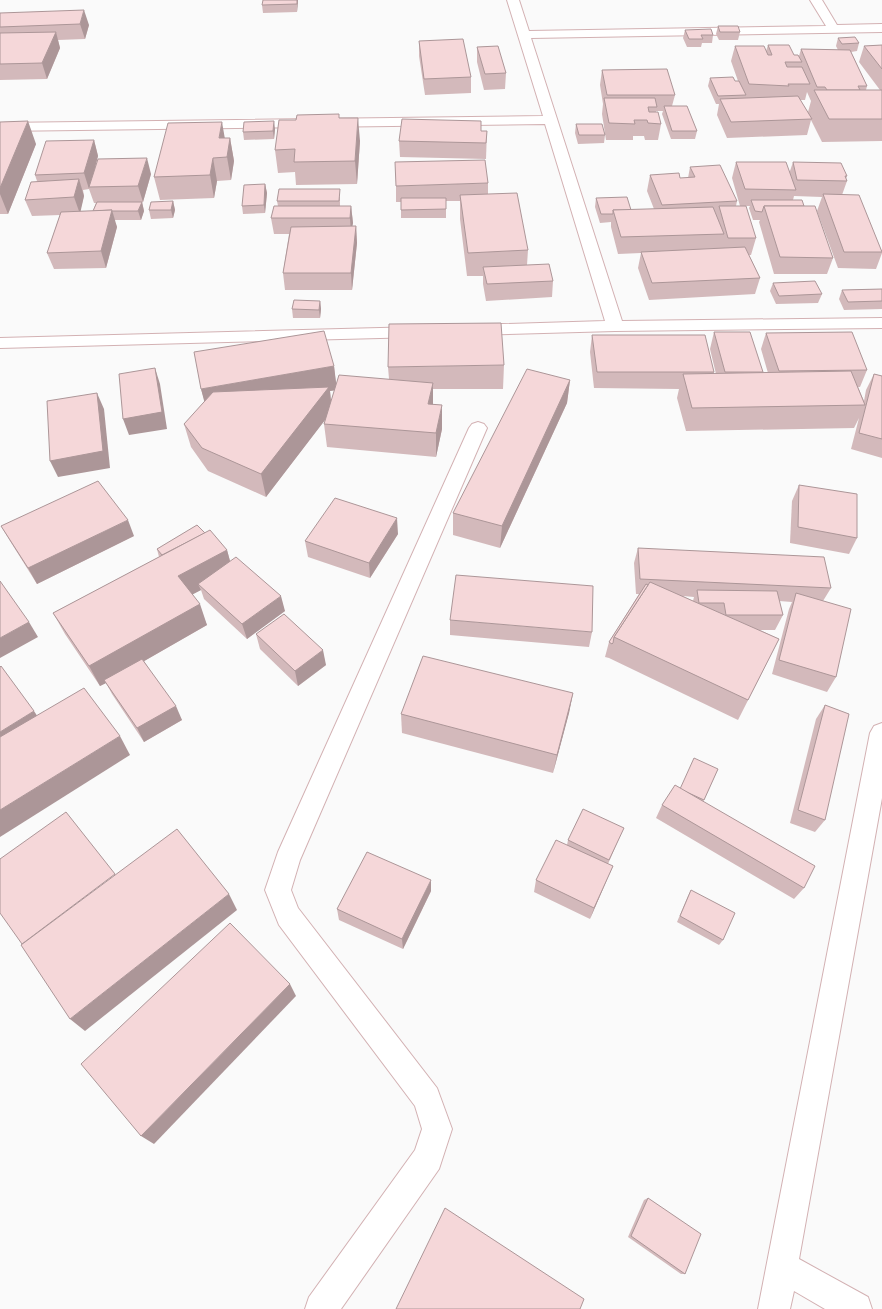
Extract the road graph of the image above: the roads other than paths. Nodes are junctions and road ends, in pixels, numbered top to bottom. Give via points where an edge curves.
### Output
1 (513, 0) edge
2 (816, 0) edge
3 (833, 28) junction
4 (882, 28) edge
5 (524, 35) junction
6 (550, 120) junction
7 (0, 127) edge
8 (882, 323) edge
9 (615, 326) junction
10 (432, 331) edge
11 (456, 331) edge
12 (0, 342) edge
13 (478, 428) dead end
14 (882, 733) edge
15 (783, 1267) junction
16 (321, 1309) edge
17 (774, 1309) edge
18 (856, 1309) edge

1 - 5 street
2 - 3 street
3 - 4 street
3 - 5 street
5 - 6 street
6 - 7 street
6 - 9 street
8 - 9 street
9 - 11 street
10 - 12 street
13 - 16 street via 290,853 278,890 288,916 427,1098 438,1129 428,1158
14 - 15 street
15 - 17 street
15 - 18 street

